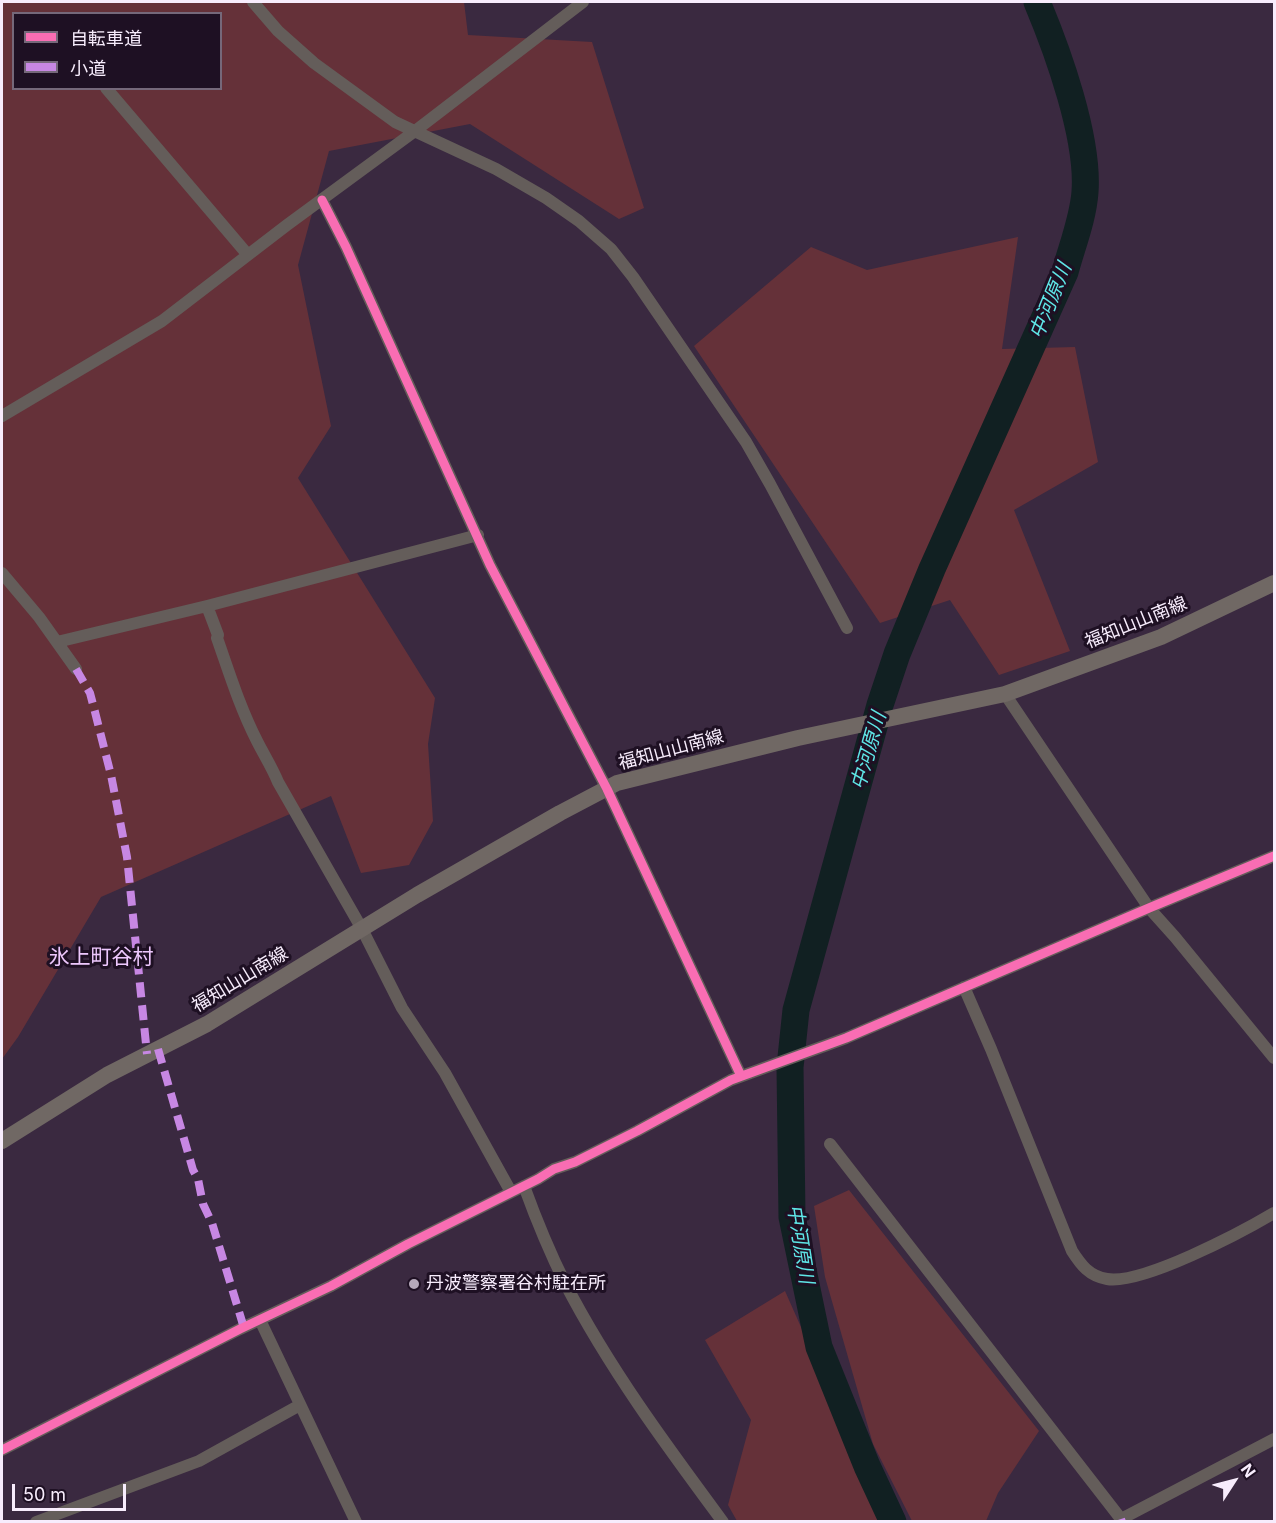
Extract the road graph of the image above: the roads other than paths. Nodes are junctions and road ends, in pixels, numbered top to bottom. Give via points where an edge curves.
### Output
1 (253, 2) edge
2 (582, 2) edge
3 (108, 90) edge
4 (415, 131) junction
5 (322, 200) junction
6 (248, 255) junction
7 (2, 416) edge
8 (478, 535) junction
9 (2, 573) edge
10 (1275, 583) edge
11 (207, 606) junction
12 (847, 628) dead end
13 (57, 642) junction
14 (76, 669) dead end
15 (1005, 694) junction
16 (607, 789) junction
17 (1275, 856) edge
18 (1149, 908) junction
19 (362, 929) junction
20 (964, 987) junction
21 (1273, 1054) edge
22 (741, 1076) junction
23 (2, 1141) edge
24 (830, 1144) dead end
25 (524, 1186) junction
26 (511, 1192) junction
27 (1275, 1212) edge
28 (260, 1320) junction
29 (300, 1405) junction
30 (1275, 1439) edge
31 (2, 1450) edge
32 (36, 1521) edge
33 (356, 1521) edge
34 (723, 1521) edge

1 - 4 street via 314,63 395,122
2 - 4 street
3 - 6 street
4 - 5 street
4 - 12 street via 496,169 546,198 610,249 746,442
5 - 6 street
5 - 8 street
6 - 7 street via 162,321
8 - 11 street
8 - 16 street
9 - 13 street
10 - 15 main road, 福知山山南線 via 1161,637
11 - 13 street
11 - 19 street via 257,741
13 - 14 street
15 - 16 main road, 福知山山南線 via 824,732 617,783
15 - 18 street
16 - 19 main road, 福知山山南線
16 - 22 street
17 - 18 street
18 - 20 street
18 - 21 street
19 - 23 main road, 福知山山南線 via 207,1024 107,1075
19 - 26 street via 402,1008 445,1073
20 - 22 street
20 - 27 street via 1072,1251 1086,1270 1106,1279 1149,1272 1191,1256
22 - 25 street
24 - 30 street via 1121,1519
25 - 26 street
25 - 34 street via 565,1284 626,1387
26 - 28 street
28 - 29 street
28 - 31 street
29 - 32 street via 199,1461
29 - 33 street

